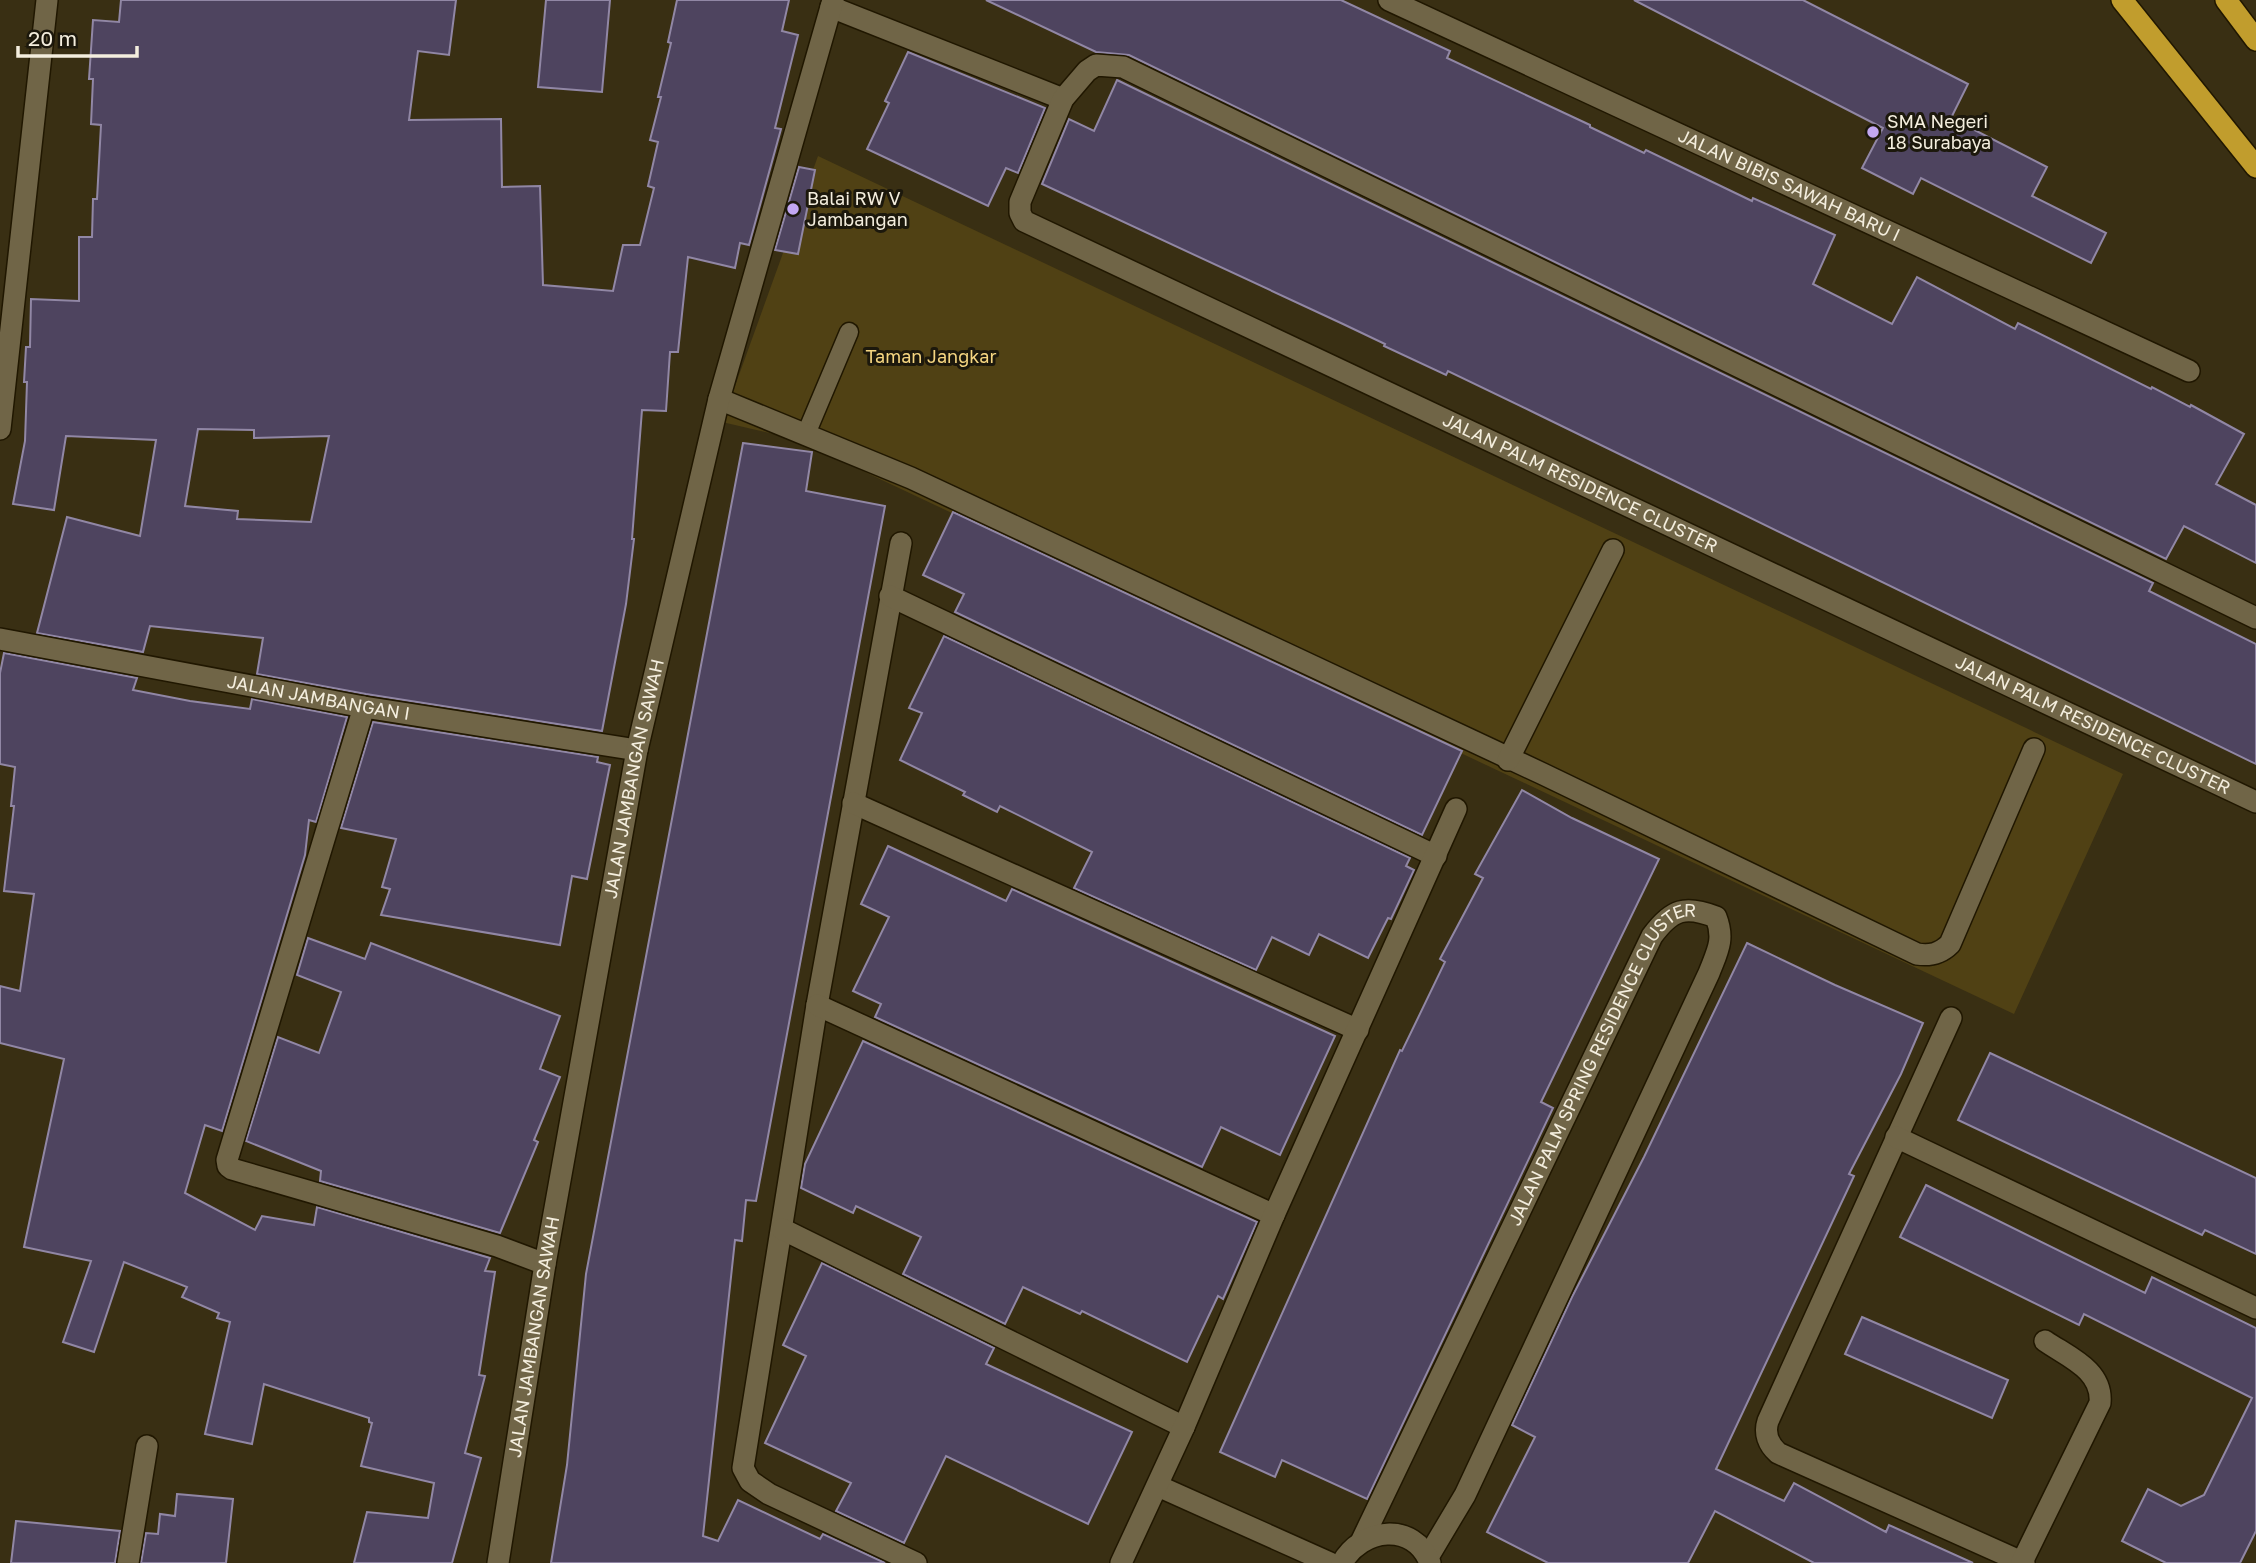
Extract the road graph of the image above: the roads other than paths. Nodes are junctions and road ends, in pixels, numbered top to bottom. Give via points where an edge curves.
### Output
1 (47, 0) edge
2 (1389, 0) edge
3 (2122, 0) edge
4 (2226, 0) edge
5 (832, 4) edge
6 (2256, 40) edge
7 (1063, 99) junction
8 (2256, 167) edge
9 (849, 332) dead end
10 (2189, 371) dead end
11 (719, 399) junction
12 (0, 429) edge
13 (806, 434) junction
14 (901, 544) dead end
15 (1613, 550) dead end
16 (890, 596) junction
17 (2256, 618) edge
18 (0, 639) edge
19 (364, 707) junction
20 (2034, 748) dead end
21 (637, 750) junction
22 (1508, 760) junction
23 (2256, 802) edge
24 (853, 803) junction
25 (1456, 809) dead end
26 (1436, 856) junction
27 (817, 1005) junction
28 (1951, 1018) dead end
29 (1358, 1030) junction
30 (1896, 1137) junction
31 (1274, 1215) junction
32 (782, 1229) junction
33 (545, 1264) junction
34 (2256, 1308) edge
35 (2045, 1341) dead end
36 (1184, 1427) junction
37 (147, 1446) dead end
38 (1158, 1486) junction
39 (1363, 1540) junction
40 (1429, 1560) edge
41 (2023, 1562) edge
42 (128, 1563) edge
43 (498, 1563) edge
44 (916, 1563) edge
45 (1121, 1563) edge
46 (1330, 1563) edge
47 (1342, 1563) edge

1 - 12 street
2 - 10 street, JALAN BIBIS SAWAH BARU I
3 - 8 highway
4 - 6 highway
5 - 7 street
5 - 11 street, JALAN JAMBANGAN SAWAH
7 - 17 street, JALAN PALM RESIDENCE CLUSTER via 1096,65 1123,67
7 - 23 street, JALAN PALM RESIDENCE CLUSTER via 1020,201 1024,221
9 - 13 lane
11 - 13 street
11 - 21 street, JALAN JAMBANGAN SAWAH
13 - 22 street via 911,478
14 - 16 street
15 - 22 street
16 - 24 street
16 - 26 street
18 - 19 street, JALAN JAMBANGAN I
19 - 21 street, JALAN JAMBANGAN I
19 - 33 street via 228,1166
20 - 22 street via 1950,944 1925,956
21 - 33 street, JALAN JAMBANGAN SAWAH
24 - 27 street
24 - 29 street
25 - 26 street
26 - 29 street
27 - 31 street
27 - 32 street
28 - 30 street
29 - 31 street
30 - 34 street
30 - 41 street via 1768,1420 1768,1440 1778,1453
31 - 36 street
32 - 36 street
32 - 44 street via 744,1471 769,1494
33 - 43 street, JALAN JAMBANGAN SAWAH
35 - 41 street via 2093,1374 2100,1387 2100,1403
36 - 38 street
37 - 42 street
38 - 45 street
38 - 46 street
39 - 40 street via 1380,1534 1399,1535 1415,1543
39 - 40 street, JALAN PALM SPRING RESIDENCE CLUSTER via 1652,936 1663,922 1681,912 1695,909 1716,917 1721,940 1709,973 1465,1495
39 - 47 street

